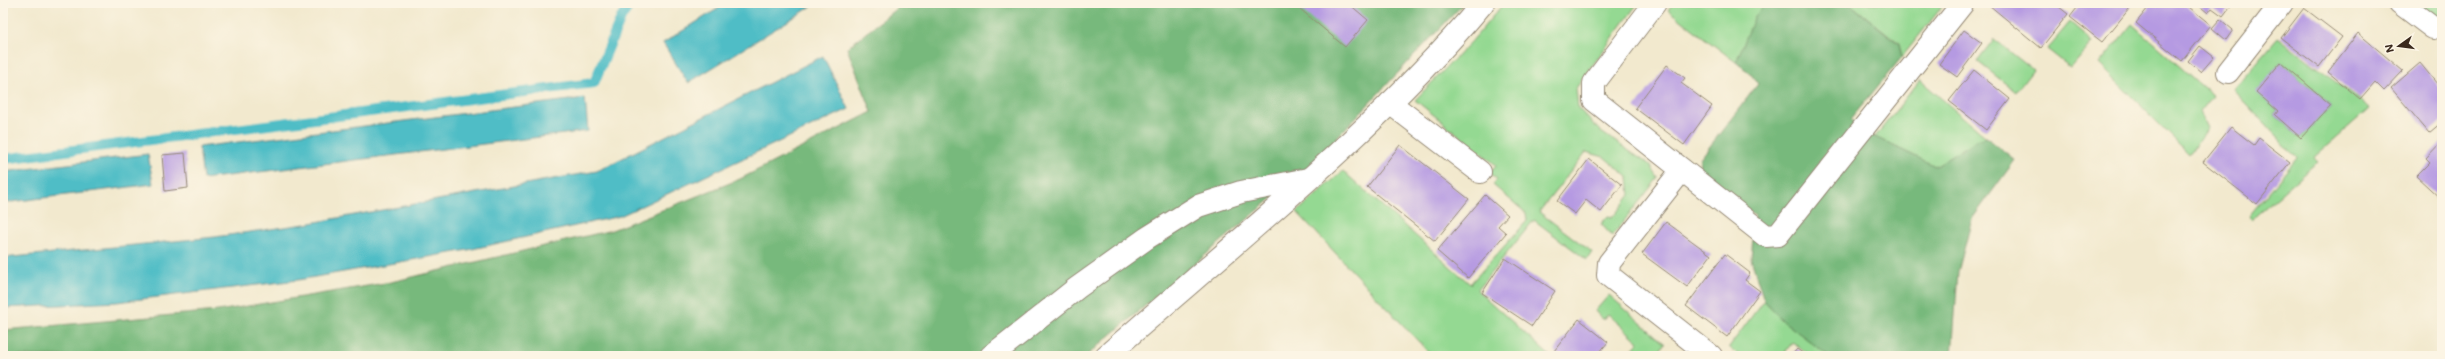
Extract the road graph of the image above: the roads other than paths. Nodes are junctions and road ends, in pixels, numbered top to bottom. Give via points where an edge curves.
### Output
1 (1484, 3) edge
2 (1656, 3) edge
3 (1963, 3) edge
4 (2282, 3) edge
5 (2400, 3) edge
6 (2433, 28) dead end
7 (2228, 72) dead end
8 (1390, 103) junction
9 (1682, 170) junction
10 (1480, 172) dead end
11 (1309, 179) junction
12 (991, 356) edge
13 (1106, 356) edge
14 (1711, 356) edge

1 - 8 street
2 - 9 street via 1594,83 1594,100
3 - 9 street via 1778,235 1766,236
4 - 7 street
5 - 6 street
8 - 10 street
8 - 11 street
9 - 14 street via 1609,264 1608,275
11 - 12 street via 1241,192 1198,206 1147,238 1077,288
11 - 13 street

